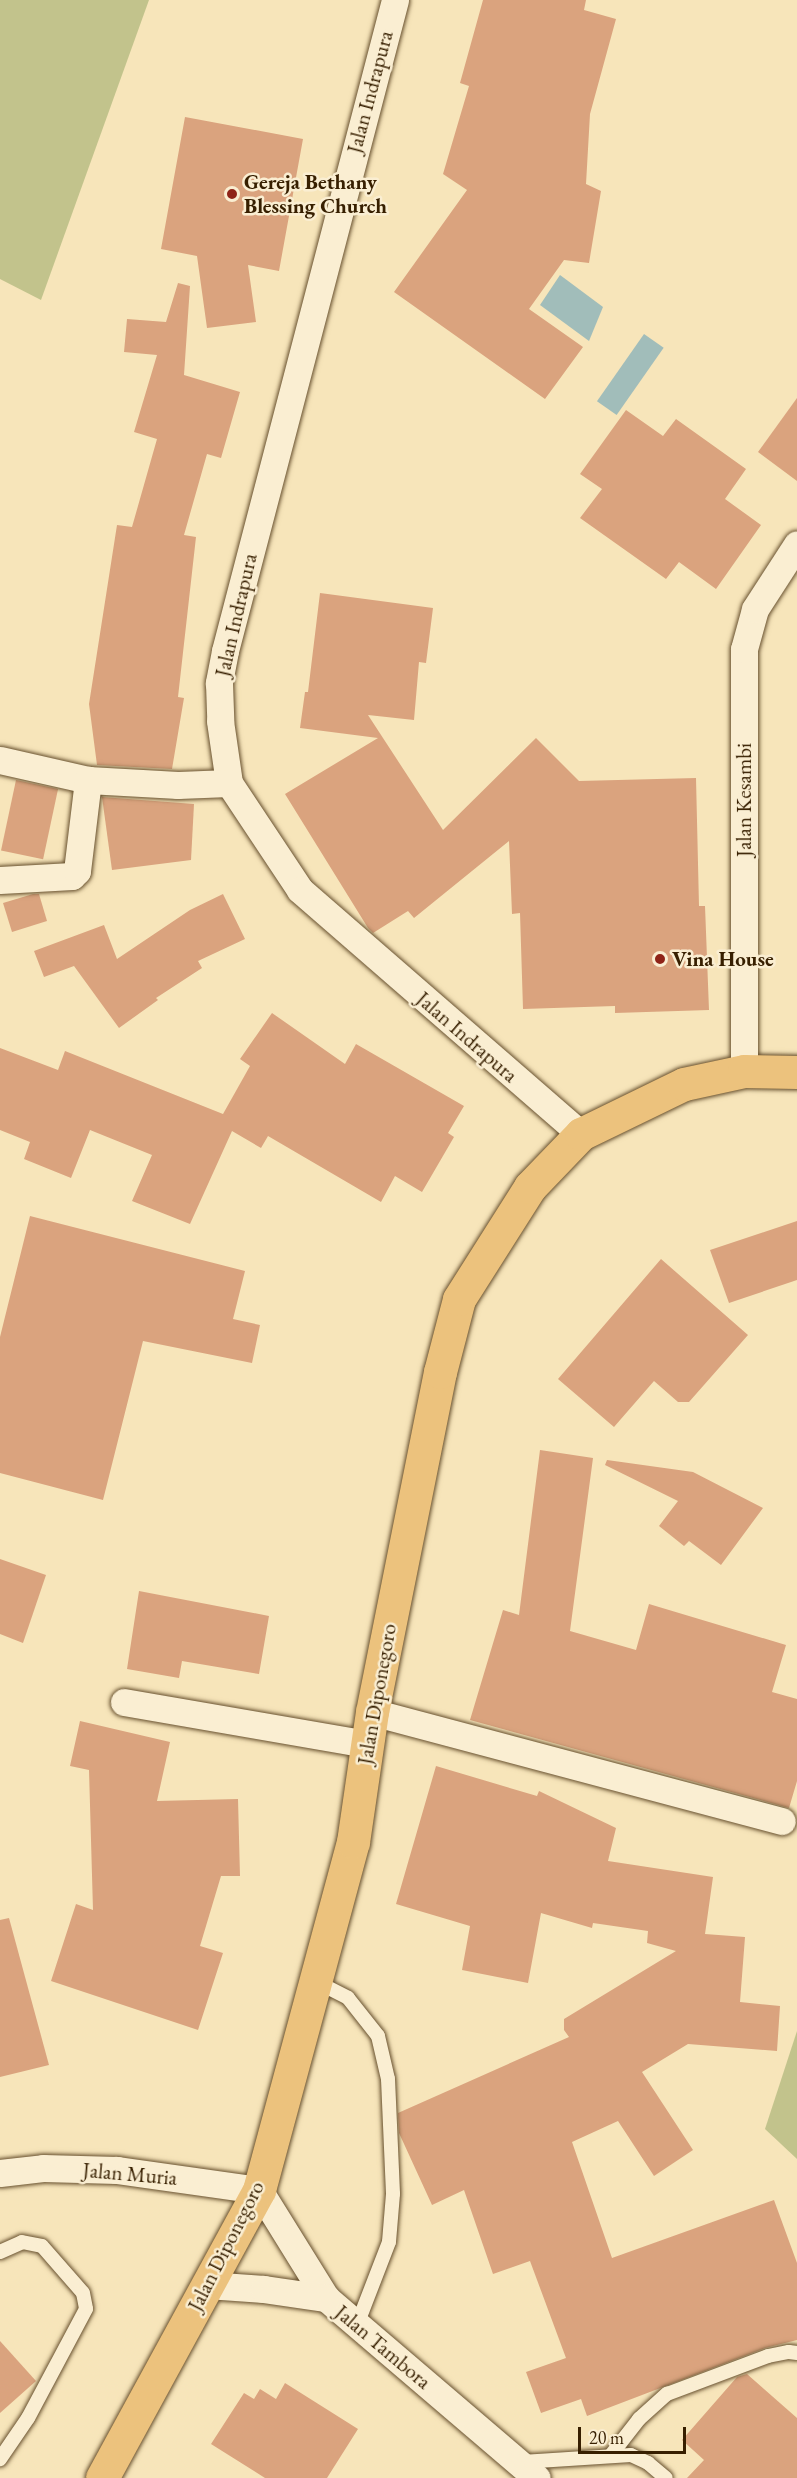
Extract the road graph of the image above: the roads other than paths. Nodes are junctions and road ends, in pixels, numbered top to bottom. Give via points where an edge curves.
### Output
1 (395, 0) edge
2 (797, 544) edge
3 (0, 760) edge
4 (88, 780) junction
5 (229, 783) junction
6 (0, 880) edge
7 (744, 1071) junction
8 (797, 1072) edge
9 (581, 1134) junction
10 (124, 1702) dead end
11 (369, 1728) junction
12 (782, 1821) dead end
13 (315, 1980) junction
14 (0, 2173) edge
15 (259, 2190) junction
16 (0, 2252) edge
17 (207, 2285) junction
18 (326, 2298) junction
19 (357, 2325) junction
20 (797, 2354) edge
21 (611, 2455) junction
22 (0, 2459) edge
23 (529, 2470) edge
24 (102, 2478) edge
25 (666, 2478) edge

1 - 5 street, Jalan Indrapura via 225,651 219,683
2 - 7 street, Jalan Kesambi via 755,609 744,649
3 - 4 street
4 - 5 street via 178,785
4 - 6 street via 77,871 72,876
5 - 9 street, Jalan Indrapura via 300,890
7 - 8 main road, Jalan Diponegoro
7 - 9 main road, Jalan Diponegoro via 684,1084
9 - 11 main road, Jalan Diponegoro via 530,1187 459,1299 440,1372
10 - 11 street
11 - 12 street
11 - 13 main road, Jalan Diponegoro via 352,1842
13 - 15 main road, Jalan Diponegoro
13 - 19 lane via 348,1998 378,2036 388,2079 393,2194 388,2242
14 - 15 street, Jalan Muria via 43,2168 117,2170
15 - 17 main road, Jalan Diponegoro
15 - 18 street, Jalan Tambora
16 - 22 lane via 22,2242 42,2246 83,2292 86,2309 28,2418
17 - 18 street
17 - 24 main road, Jalan Diponegoro
18 - 19 street, Jalan Tambora
19 - 23 street, Jalan Tambora
20 - 21 lane via 768,2356 667,2394 639,2419
21 - 23 lane
21 - 25 lane via 631,2455

